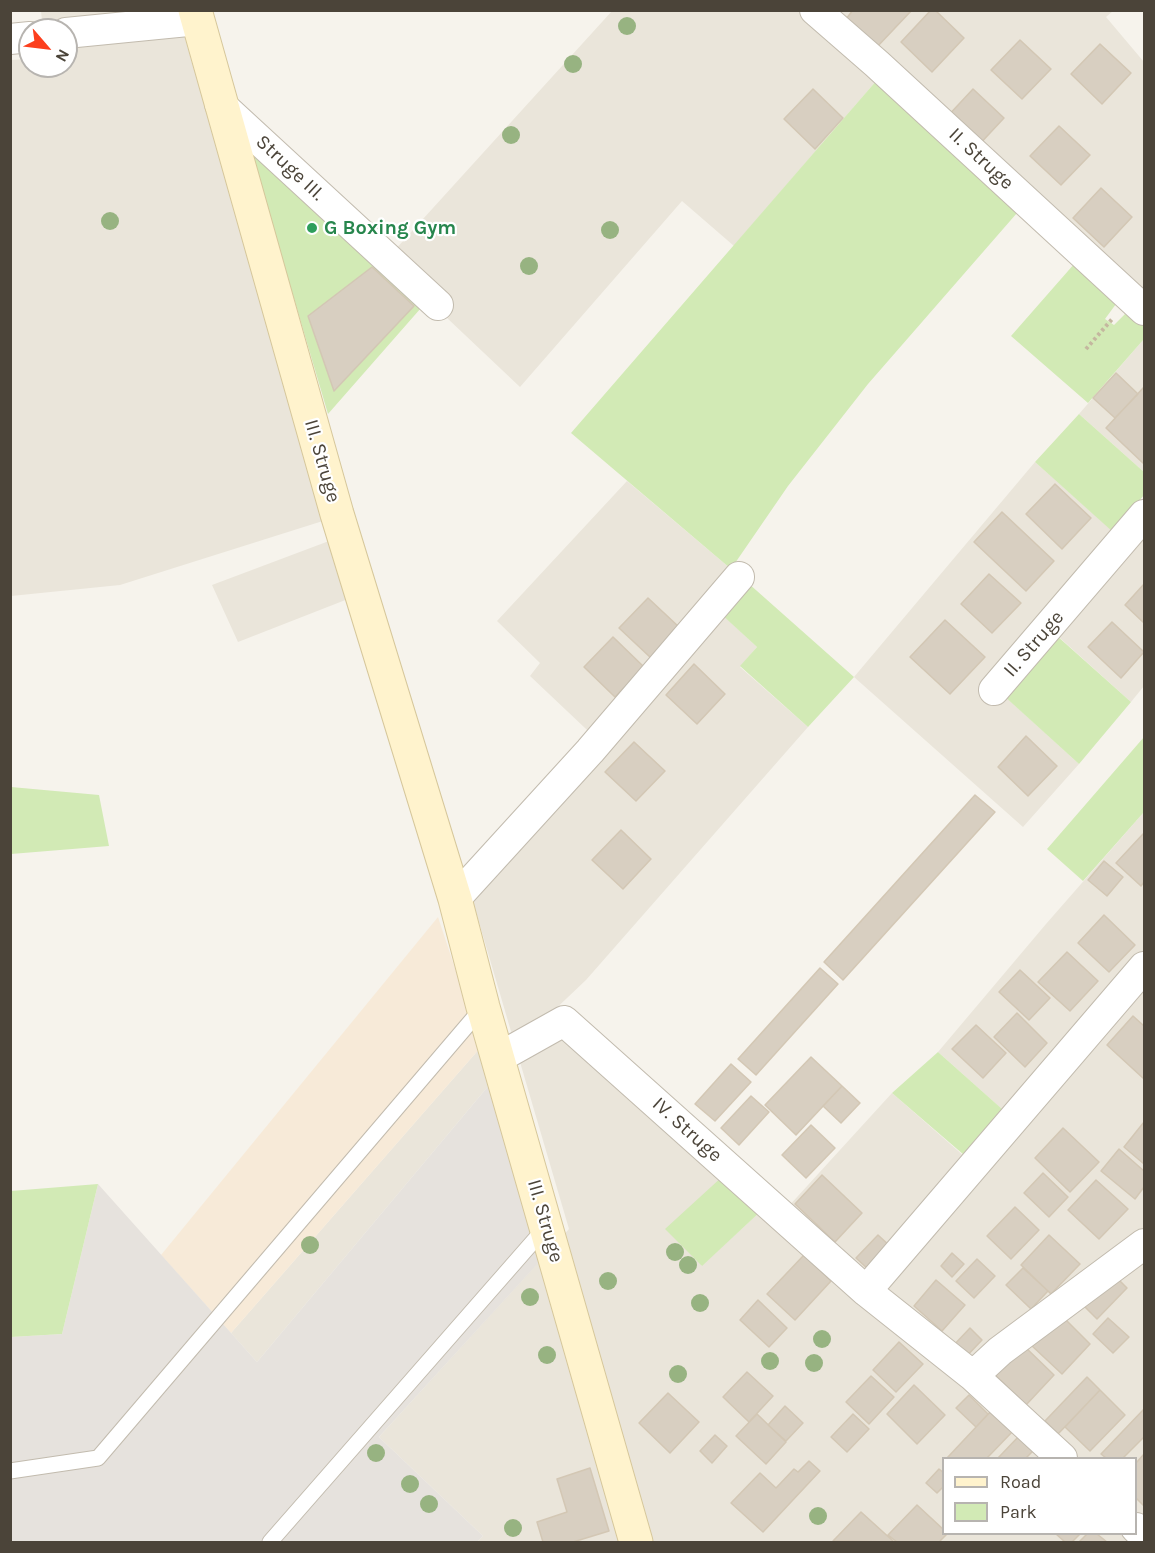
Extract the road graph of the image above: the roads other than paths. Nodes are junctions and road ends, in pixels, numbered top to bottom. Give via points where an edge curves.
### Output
1 (815, 10) edge
2 (196, 15) edge
3 (78, 31) edge
4 (220, 104) junction
5 (1138, 303) edge
6 (438, 305) dead end
7 (1144, 515) edge
8 (740, 577) dead end
9 (994, 690) dead end
10 (455, 900) junction
11 (1144, 968) edge
12 (483, 1007) junction
13 (498, 1058) junction
14 (547, 1226) junction
15 (1144, 1244) edge
16 (866, 1291) junction
17 (974, 1376) junction
18 (1061, 1457) edge
19 (10, 1471) edge
20 (270, 1542) edge
21 (636, 1542) edge

1 - 5 street, II. Struge
2 - 3 street, III. Struge
2 - 4 street, III. Struge
4 - 6 street, Struge III.
4 - 10 street, III. Struge via 337,514
7 - 9 street, II. Struge
8 - 10 street
10 - 12 street, III. Struge
11 - 16 street
12 - 13 street, III. Struge
12 - 19 lane via 98,1458
13 - 14 street, III. Struge
13 - 16 street, IV. Struge via 564,1021
14 - 20 lane
14 - 21 street, III. Struge
15 - 17 street via 1000,1351
16 - 17 street, IV. Struge
17 - 18 street, IV. Struge

